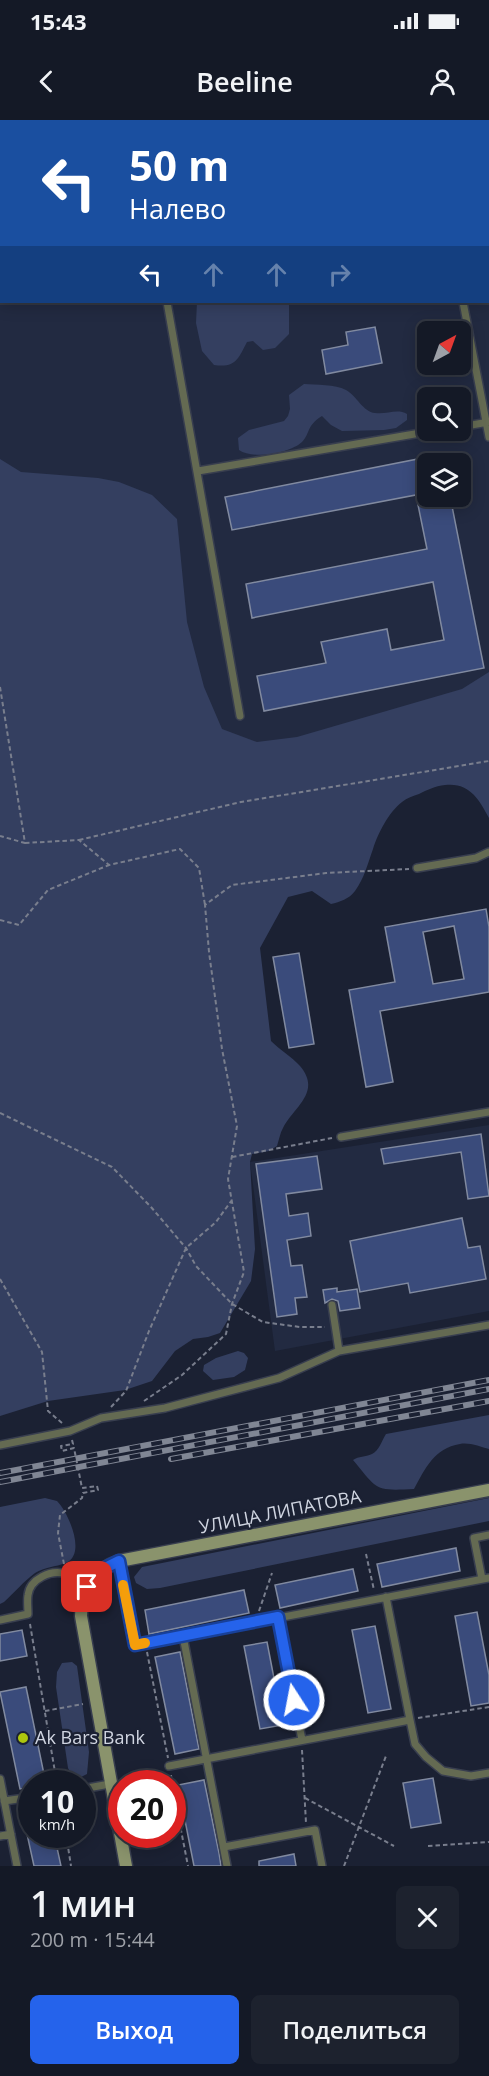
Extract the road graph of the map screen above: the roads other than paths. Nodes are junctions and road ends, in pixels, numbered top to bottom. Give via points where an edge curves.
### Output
1 (167, 303) edge
2 (464, 303) edge
3 (488, 422) edge
4 (471, 425) edge
5 (417, 434) edge
6 (489, 437) edge
7 (198, 471) junction
8 (240, 716) dead end
9 (489, 852) edge
10 (417, 868) road end
11 (489, 1112) edge
12 (341, 1137) road end
13 (332, 1305) dead end
14 (489, 1325) edge
15 (339, 1351) junction
16 (0, 1445) edge
17 (489, 1490) edge
18 (489, 1535) edge
19 (119, 1561) junction
20 (485, 1578) edge
21 (87, 1587) junction
22 (386, 1597) junction
23 (278, 1617) junction
24 (0, 1620) edge
25 (183, 1636) junction
26 (410, 1720) junction
27 (302, 1740) junction
28 (207, 1758) junction
29 (169, 1766) road end
30 (108, 1772) edge
31 (489, 1773) edge
32 (0, 1779) edge
33 (18, 1799) edge
34 (4, 1801) junction
35 (11, 1834) junction
36 (0, 1836) edge
37 (224, 1847) junction
38 (122, 1848) edge
39 (17, 1866) edge
40 (126, 1866) edge
41 (227, 1866) edge
42 (322, 1866) edge

1 - 7 lane
2 - 3 lane
3 - 4 lane
3 - 6 lane
5 - 7 lane
7 - 8 lane
9 - 10 lane via 476,858
11 - 12 lane
13 - 15 lane
14 - 15 lane
15 - 16 lane via 279,1378
17 - 19 street, УЛИЦА ЛИПАТОВА
18 - 20 lane via 474,1538
19 - 21 street, УЛИЦА ЛИПАТОВА via 99,1571
19 - 25 lane via 135,1645
20 - 22 lane
21 - 24 lane via 66,1574 42,1576 28,1593 28,1614
21 - 30 street via 81,1616
22 - 23 lane
22 - 26 lane
23 - 25 lane
23 - 27 lane
25 - 28 lane
26 - 27 lane
26 - 31 lane via 415,1743 443,1771 471,1776
27 - 28 lane
28 - 29 lane
28 - 37 lane
32 - 34 lane
33 - 34 lane
34 - 35 lane
35 - 36 lane
35 - 39 lane
37 - 41 lane
37 - 42 lane via 315,1830
38 - 40 street

